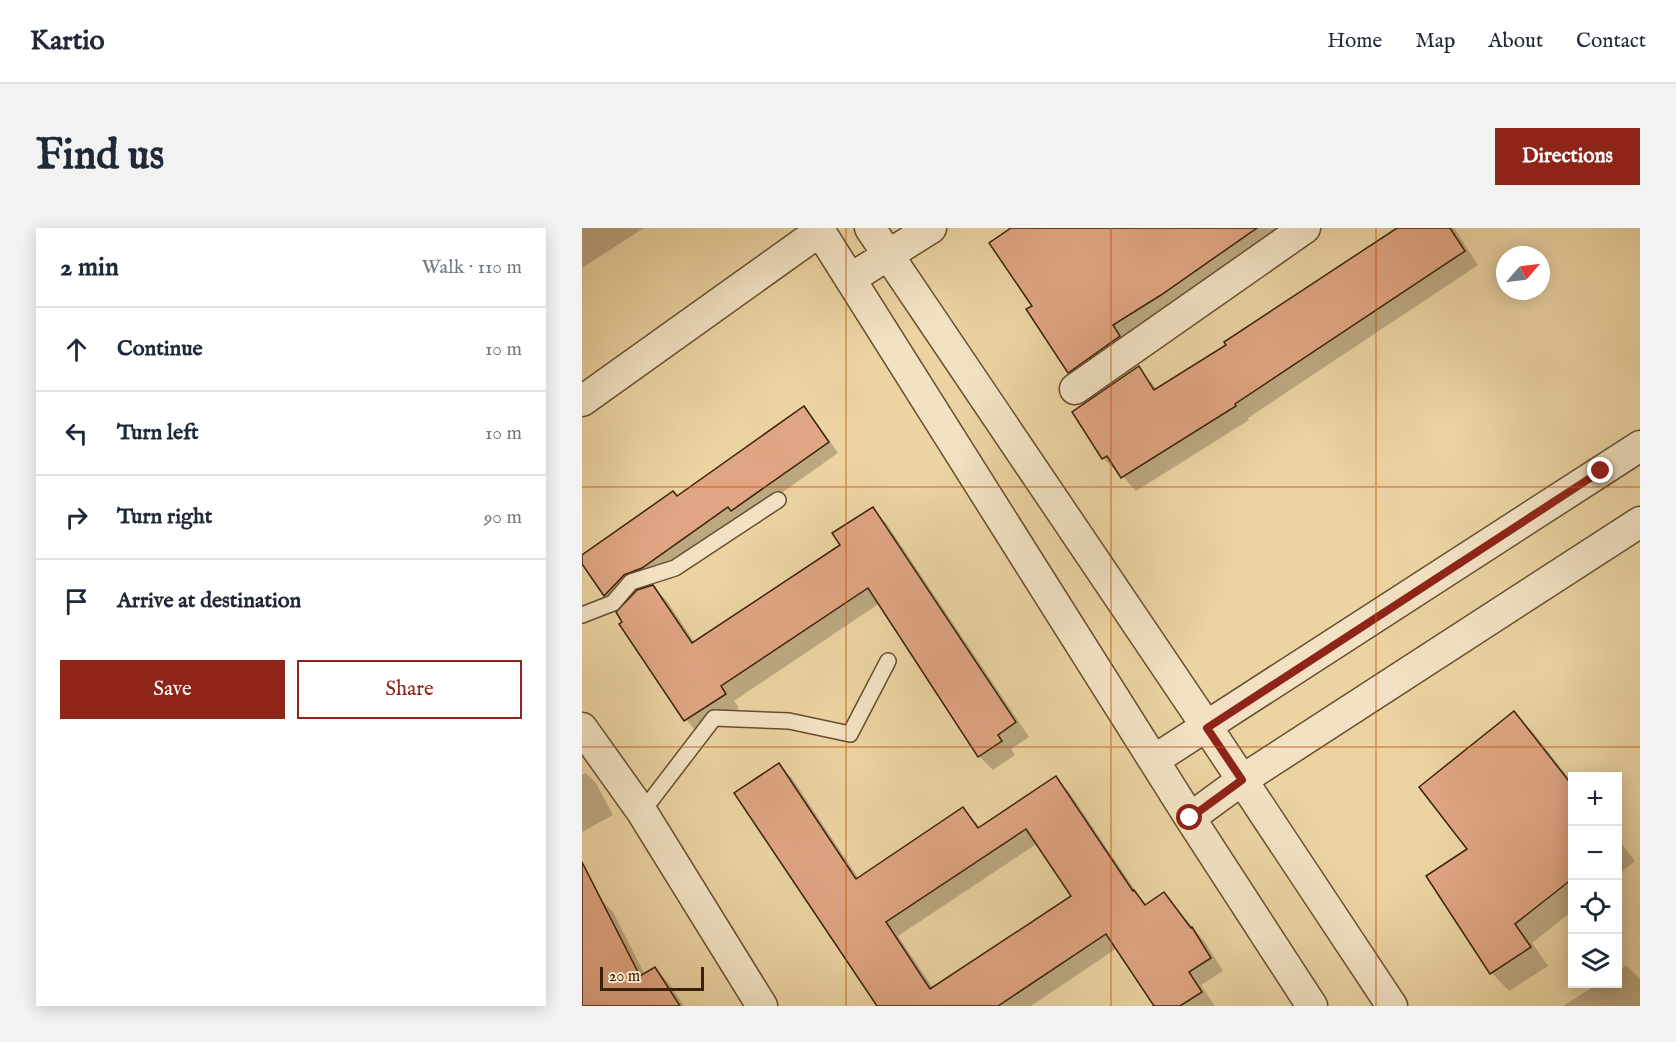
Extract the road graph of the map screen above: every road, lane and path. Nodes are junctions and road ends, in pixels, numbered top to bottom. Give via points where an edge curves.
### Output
1 (870, 228) edge
2 (931, 228) edge
3 (1305, 228) edge
4 (819, 230) edge
5 (888, 255) junction
6 (850, 279) junction
7 (1075, 389) dead end
8 (582, 401) edge
9 (1640, 446) edge
10 (778, 500) dead end
11 (1639, 524) edge
12 (582, 615) edge
13 (888, 661) dead end
14 (582, 728) edge
15 (1207, 728) junction
16 (1154, 760) junction
17 (1242, 780) junction
18 (642, 812) junction
19 (1190, 818) junction
20 (762, 1006) edge
21 (1312, 1006) edge
22 (1392, 1006) edge

1 - 5 street
2 - 5 street
3 - 7 street
4 - 6 street
4 - 8 street
5 - 6 street
5 - 15 street
6 - 16 street
9 - 15 street
10 - 12 lane via 675,568 631,582 613,603
11 - 17 street
13 - 18 lane via 850,734 789,721 714,718
14 - 18 street
15 - 16 street
15 - 17 street
16 - 19 street
17 - 19 street
17 - 22 street
18 - 20 street
19 - 21 street

